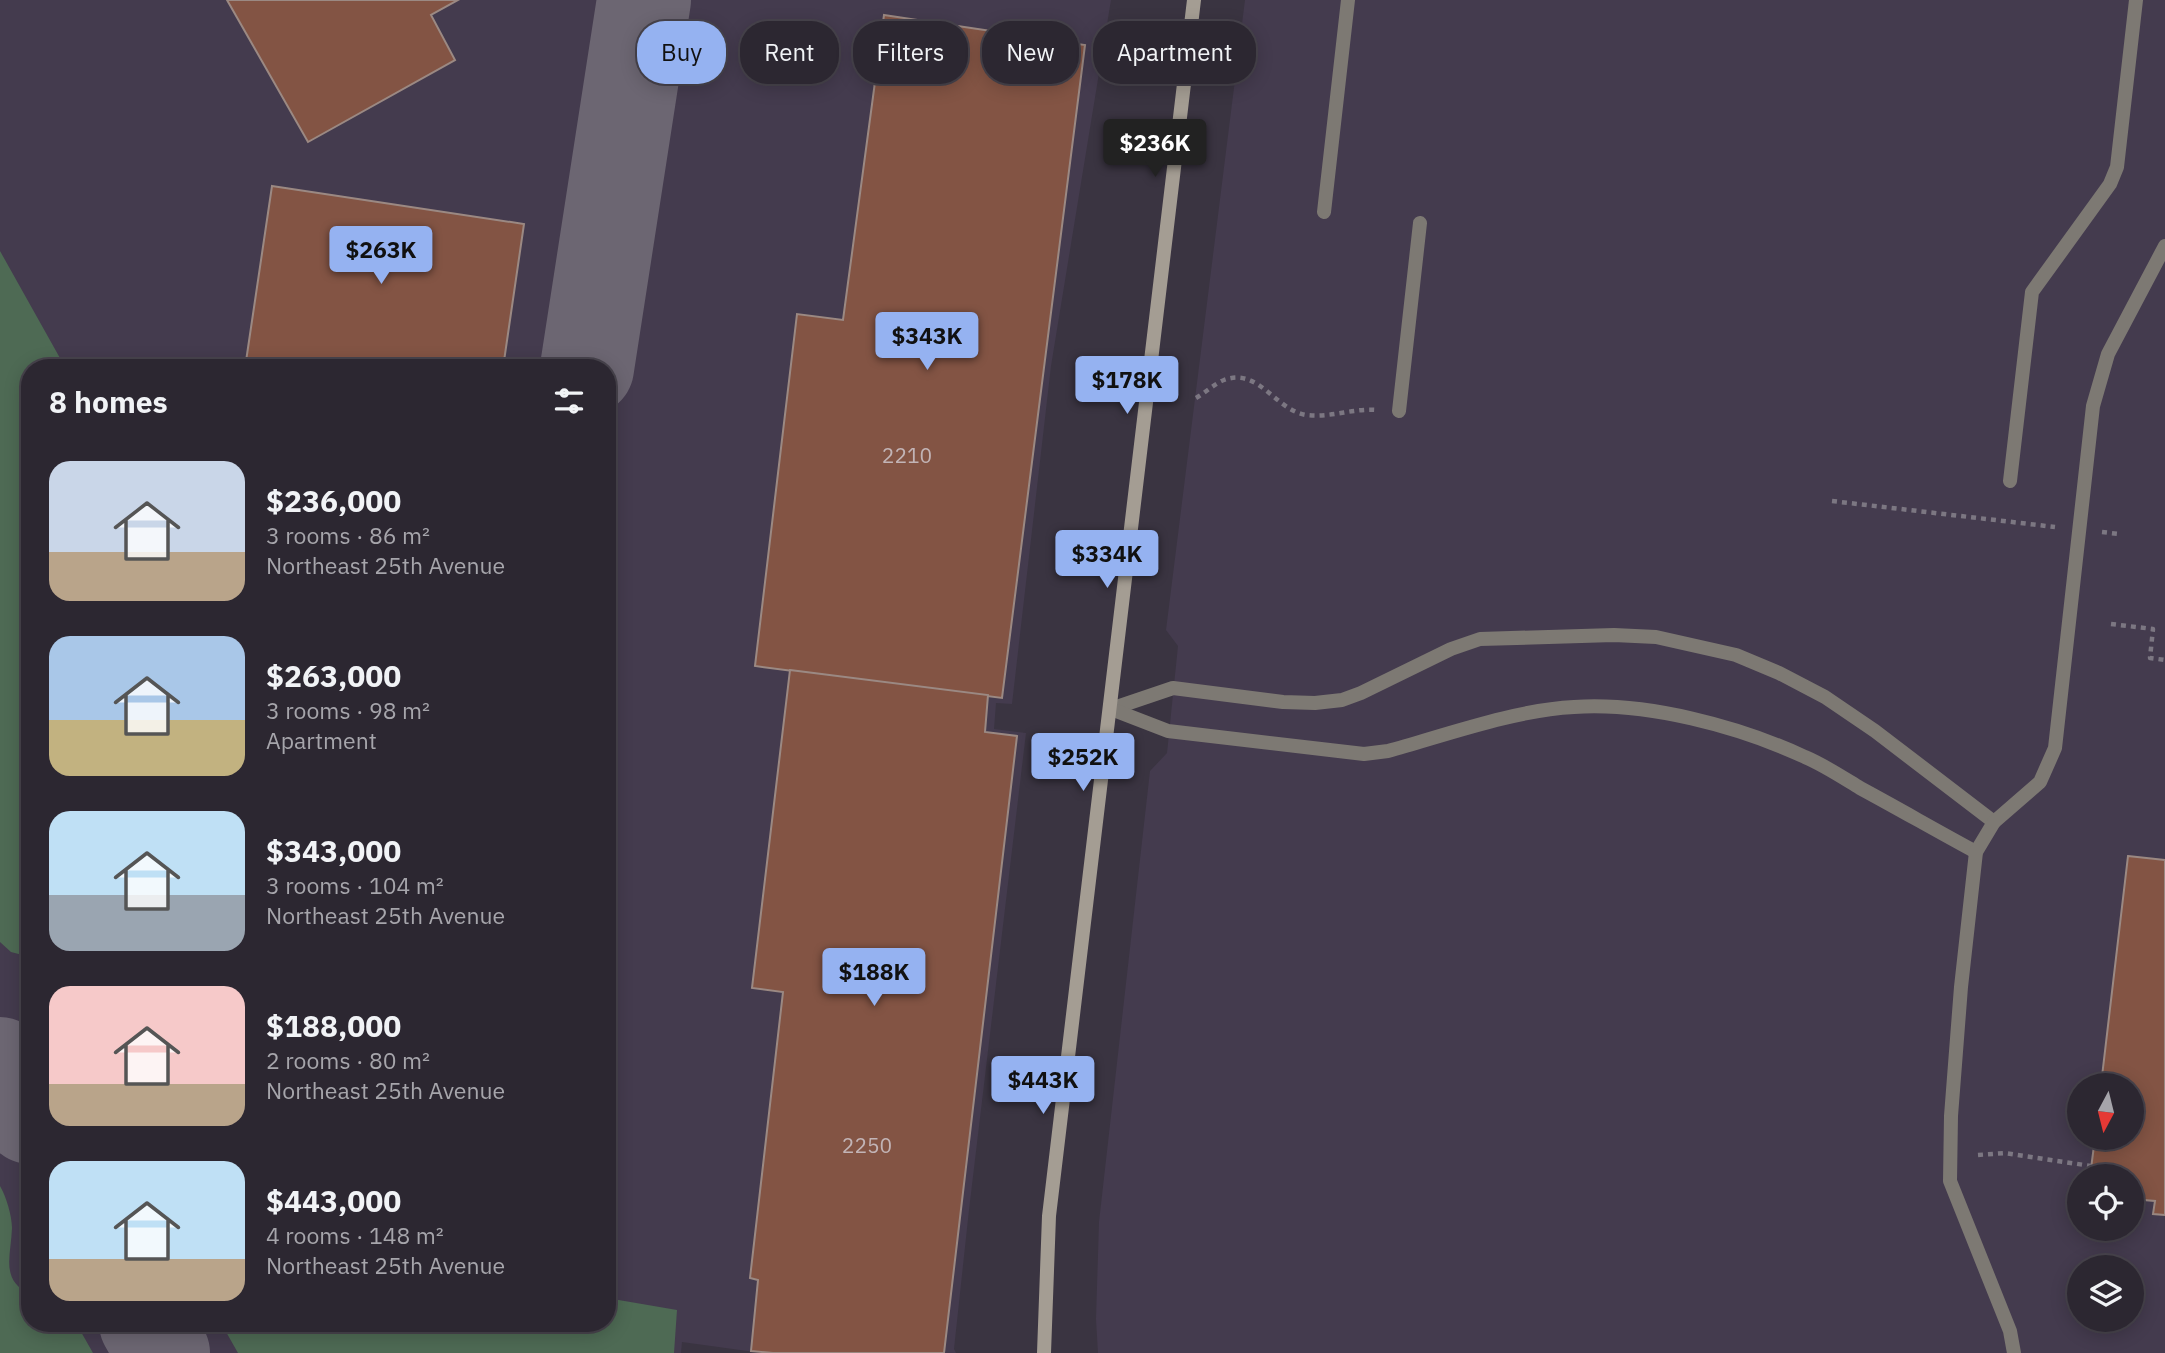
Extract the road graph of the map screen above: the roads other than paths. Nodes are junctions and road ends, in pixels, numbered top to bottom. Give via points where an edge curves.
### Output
1 (1194, 0) edge
2 (1348, 0) edge
3 (2136, 0) edge
4 (1324, 212) dead end
5 (1420, 223) dead end
6 (2165, 246) edge
7 (1399, 411) road end
8 (2010, 481) dead end
9 (1111, 709) junction
10 (1994, 822) junction
11 (1976, 852) junction
12 (1044, 1353) edge
13 (2014, 1353) edge

1 - 9 main road
2 - 4 lane
3 - 8 lane via 2117,167 2110,184 2032,292
5 - 7 lane
6 - 10 lane via 2108,354 2093,406 2055,748 2040,782
9 - 10 lane via 1172,688 1315,704 1361,693 1480,639 1656,637 1736,655 1825,697
9 - 11 lane via 1168,732 1364,754 1562,708 1621,708 1671,715 1711,723 1807,757
9 - 12 main road via 1049,1216
10 - 11 lane
11 - 13 lane via 1960,1000 1950,1181 2010,1331

